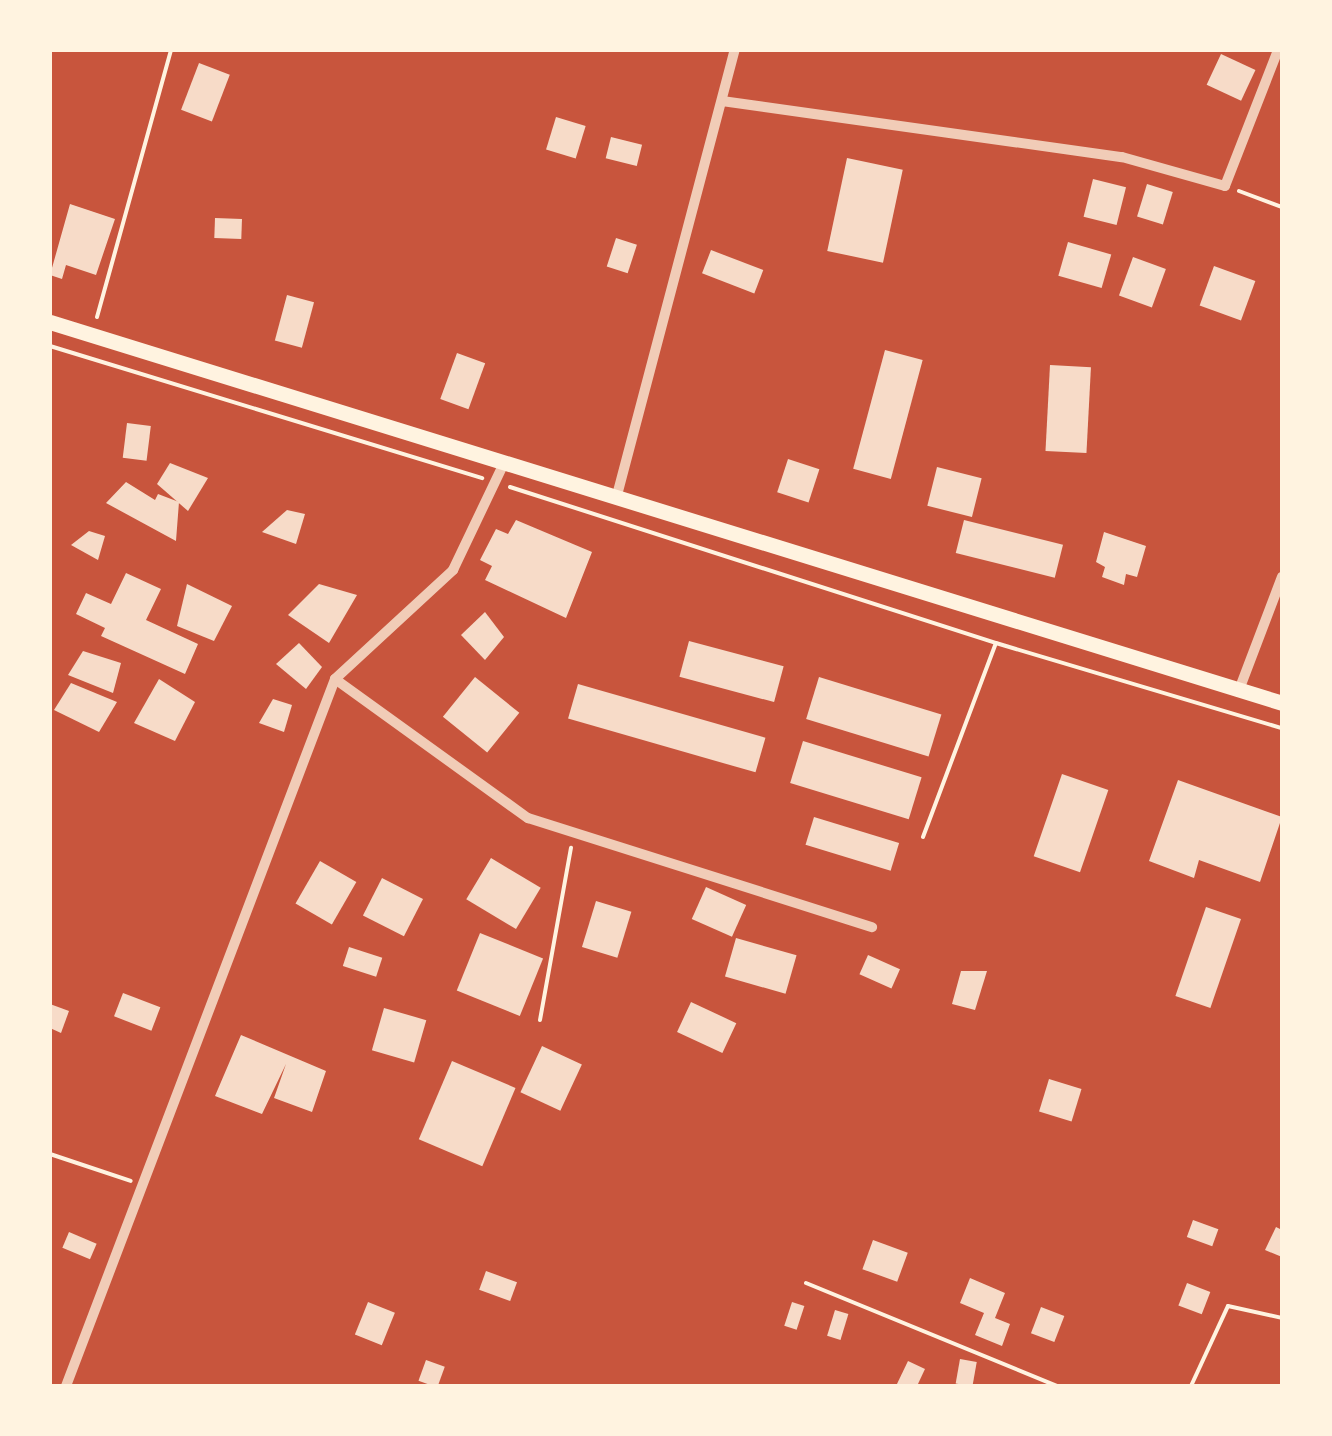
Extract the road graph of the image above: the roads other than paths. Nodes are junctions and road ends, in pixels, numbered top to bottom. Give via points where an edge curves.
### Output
1 (735, 50) edge
2 (1278, 50) edge
3 (722, 101) junction
4 (50, 322) edge
5 (504, 463) junction
6 (616, 500) junction
7 (1282, 577) edge
8 (335, 679) junction
9 (1239, 690) junction
10 (1282, 703) edge
11 (872, 927) dead end
12 (66, 1386) edge

1 - 3 street
2 - 3 street via 1225,186 1122,157
3 - 6 street
4 - 5 highway
5 - 6 highway
5 - 8 street via 454,570
6 - 9 highway
7 - 9 street
8 - 11 street via 528,818
8 - 12 street
9 - 10 highway

